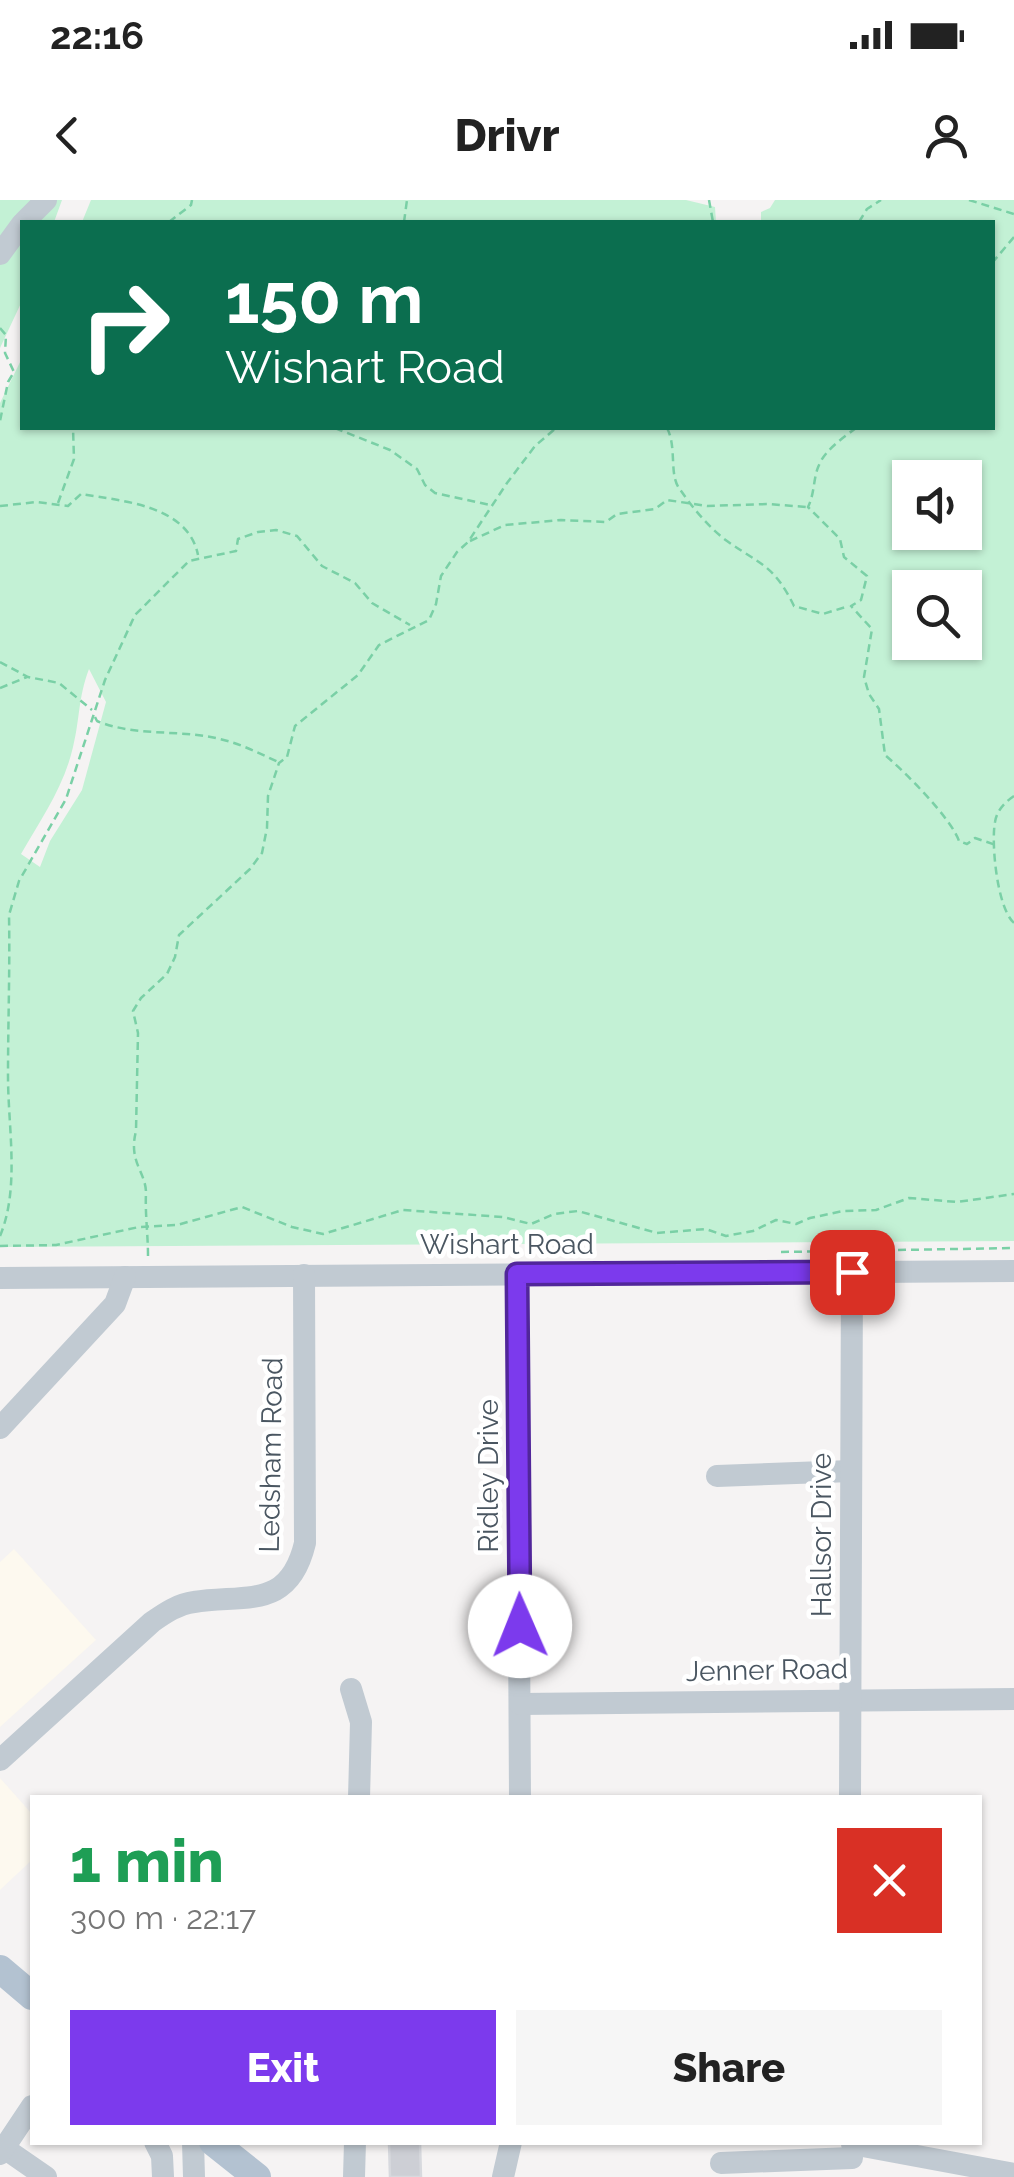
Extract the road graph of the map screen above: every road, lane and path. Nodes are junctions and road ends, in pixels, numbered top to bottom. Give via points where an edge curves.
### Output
1 (46, 200) edge
2 (192, 200) edge
3 (881, 200) edge
4 (969, 200) edge
5 (1014, 214) edge
6 (26, 220) edge
7 (171, 220) edge
8 (860, 220) edge
9 (20, 227) edge
10 (1014, 237) edge
11 (0, 254) edge
12 (995, 259) edge
13 (0, 328) edge
14 (0, 421) edge
15 (73, 430) edge
16 (340, 430) edge
17 (554, 430) edge
18 (668, 430) edge
19 (853, 430) edge
20 (690, 502) junction
21 (58, 505) junction
22 (0, 506) edge
23 (491, 506) junction
24 (808, 507) junction
25 (468, 542) junction
26 (198, 556) junction
27 (850, 606) junction
28 (411, 626) junction
29 (0, 662) edge
30 (28, 677) junction
31 (0, 688) edge
32 (94, 713) junction
33 (279, 763) junction
34 (1014, 796) edge
35 (996, 845) junction
36 (1014, 923) edge
37 (8, 1059) junction
38 (0, 1061) edge
39 (1014, 1194) edge
40 (146, 1226) junction
41 (0, 1236) edge
42 (0, 1246) edge
43 (1014, 1271) edge
44 (852, 1272) junction
45 (517, 1274) junction
46 (304, 1276) junction
47 (137, 1277) junction
48 (0, 1278) edge
49 (0, 1428) edge
50 (851, 1471) junction
51 (717, 1476) dead end
52 (351, 1689) dead end
53 (852, 1698) junction
54 (1014, 1699) edge
55 (520, 1704) junction
56 (0, 1760) edge
57 (359, 1795) edge
58 (520, 1795) edge
59 (850, 1795) edge
60 (0, 1969) edge
61 (30, 1994) edge
62 (30, 2109) edge
63 (156, 2145) edge
64 (193, 2145) edge
65 (217, 2145) edge
66 (356, 2145) edge
67 (510, 2145) edge
68 (2, 2151) edge
69 (852, 2156) edge
70 (721, 2163) dead end
71 (1014, 2174) edge
72 (46, 2177) edge
73 (162, 2177) edge
74 (194, 2177) edge
75 (257, 2177) edge
76 (354, 2177) edge
77 (503, 2177) edge

1 - 6 street
2 - 7 path
3 - 8 path
4 - 5 path
9 - 11 street
10 - 12 path
13 - 14 path via 14,372
15 - 21 path via 74,459
16 - 23 path via 390,450 417,468 435,493
17 - 23 path
18 - 20 path via 675,484
19 - 24 path via 819,465
20 - 24 path
20 - 25 path via 667,500 606,522 505,525
20 - 27 path via 726,540 772,569 794,606 823,614
21 - 22 path
21 - 26 path via 68,506 81,494 133,502 186,528
23 - 25 path
24 - 27 path via 840,538 844,557 868,576 861,600
25 - 28 path via 441,576 429,620
26 - 28 path via 236,550 238,539 258,532 297,536 322,566
26 - 32 path via 134,615
27 - 35 path via 872,630 864,678 879,709 885,755 912,778 959,841
28 - 33 path via 380,645 358,675 295,726
29 - 30 path
30 - 31 path
30 - 32 path via 59,682
32 - 33 path via 114,728 219,738
32 - 37 path via 66,799 12,895
33 - 40 path via 262,853 179,935 166,974 133,1011 133,1144 146,1190
34 - 35 path via 994,823
35 - 36 path via 997,885
37 - 38 path
37 - 41 path via 8,1209
39 - 40 path via 957,1202 909,1198 796,1224 776,1220 726,1236 706,1229 657,1233 578,1211 531,1224 403,1210 323,1234 242,1208
40 - 42 path via 56,1245
40 - 47 path
43 - 44 street, Wishart Road
44 - 45 street, Wishart Road
44 - 50 street, Hallsor Drive
45 - 46 street, Wishart Road
45 - 55 street, Ridley Drive
46 - 47 street, Wishart Road
46 - 56 street, Ledsham Road via 300,1564 278,1591 191,1602 152,1622
47 - 48 street, Wishart Road
47 - 49 street
50 - 51 street
50 - 53 street, Hallsor Drive
52 - 57 street via 360,1722
53 - 54 street, Jenner Road
53 - 55 street, Jenner Road
53 - 59 street, Hallsor Drive
55 - 58 street, Ridley Drive
60 - 61 main road
62 - 68 street
63 - 73 street
64 - 74 street
65 - 75 main road
66 - 76 street
67 - 77 street
68 - 72 street
69 - 70 street
69 - 71 street

